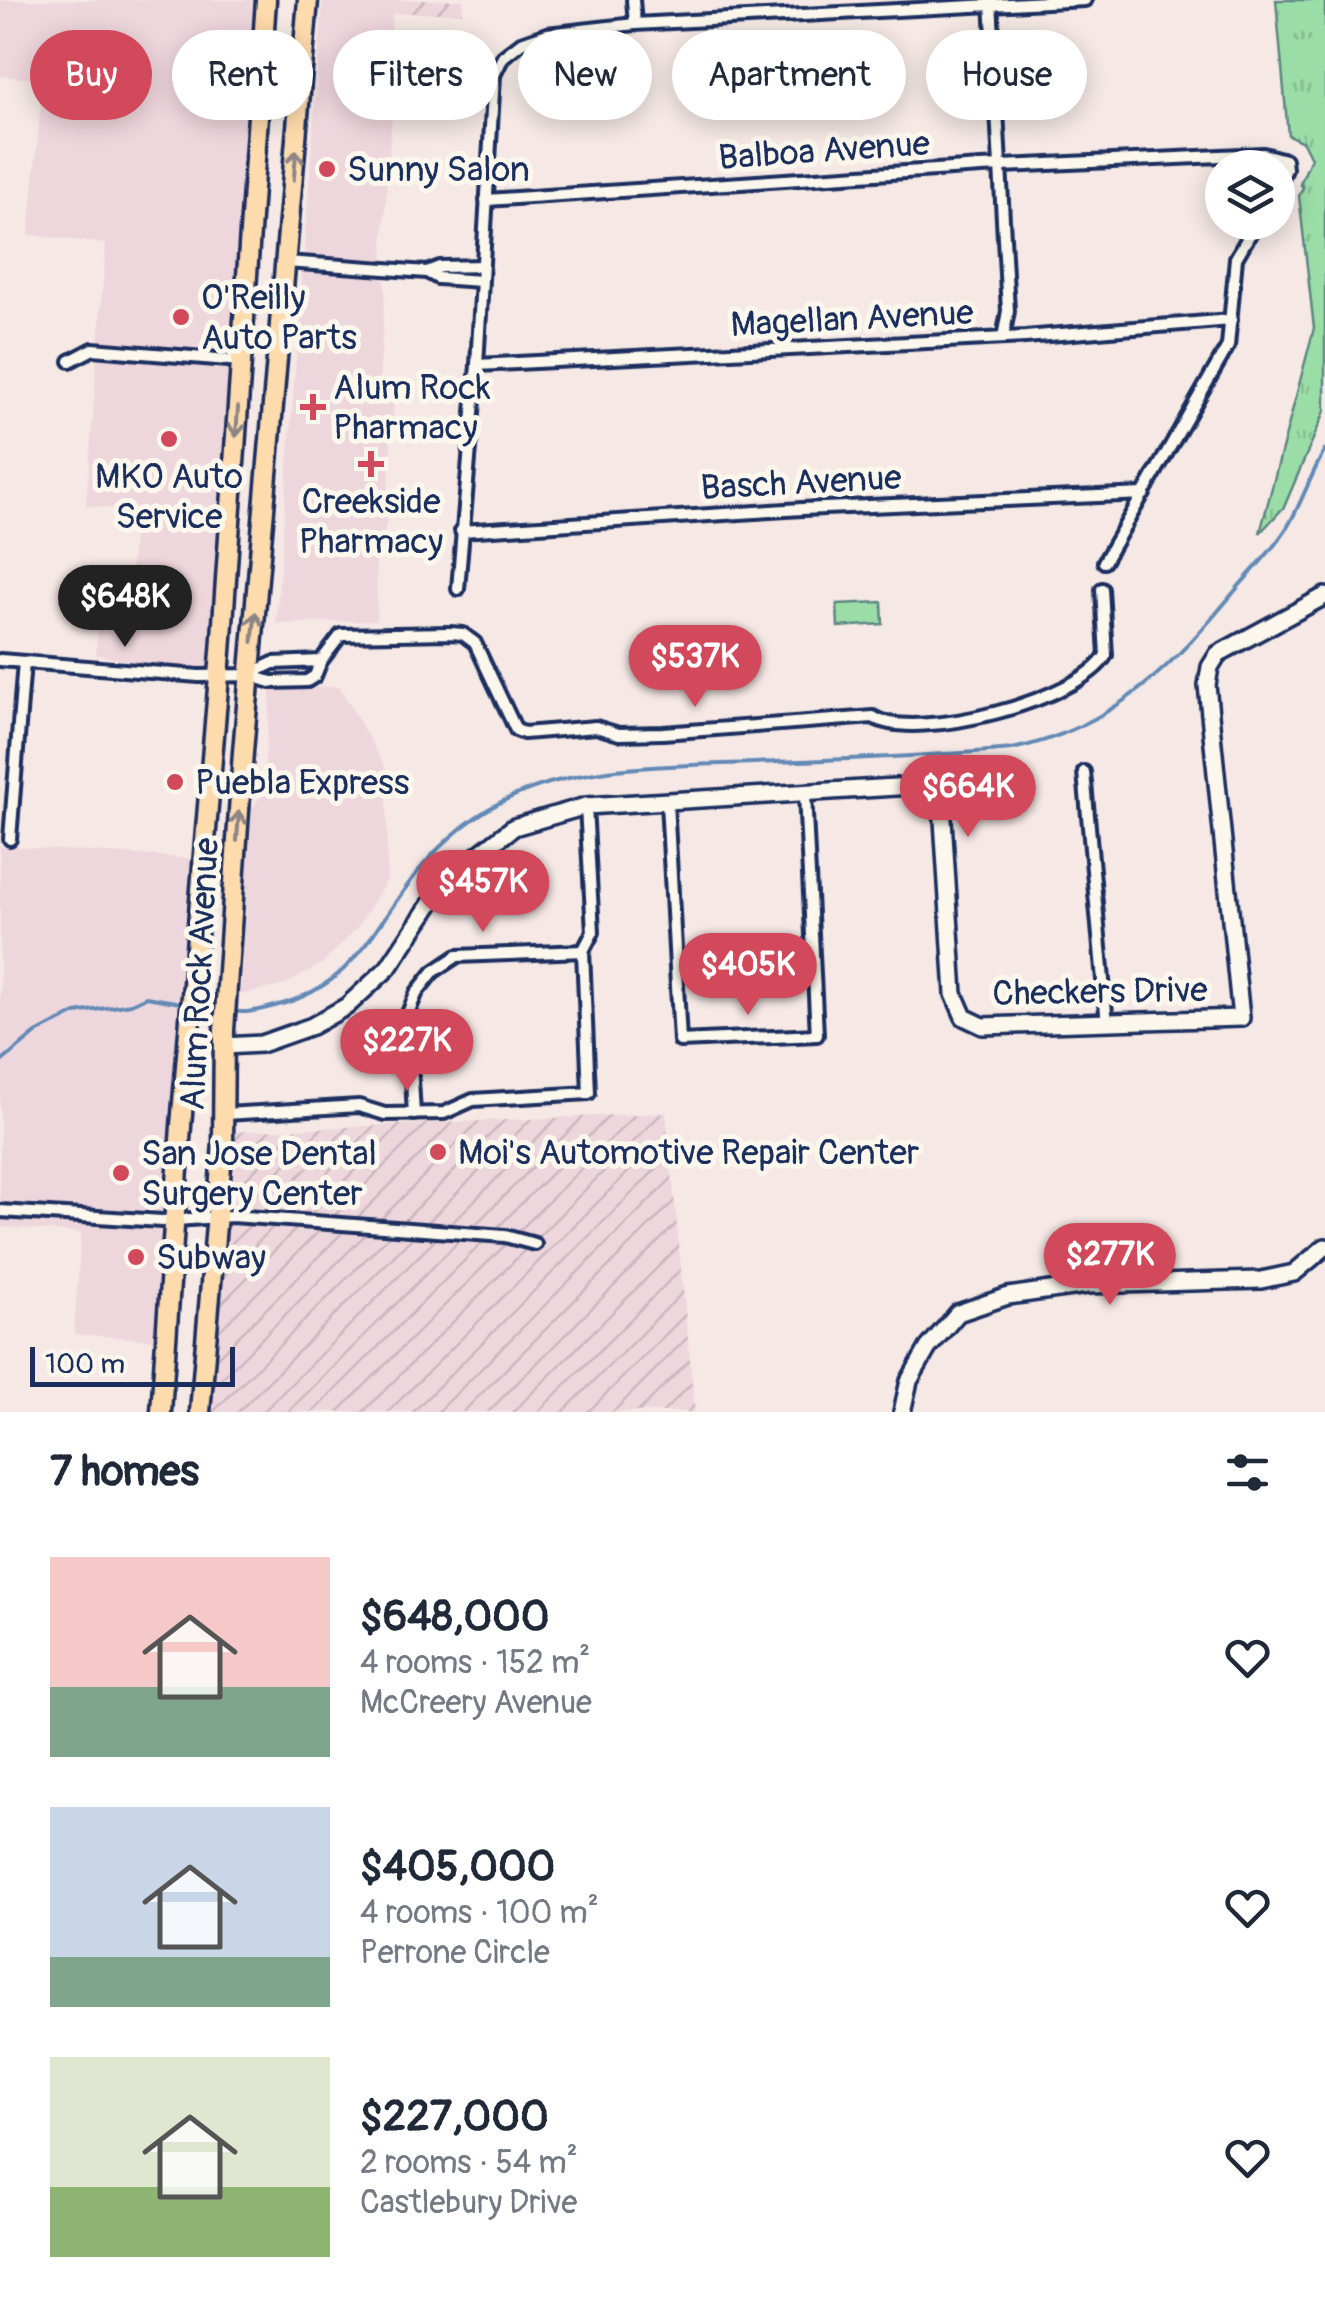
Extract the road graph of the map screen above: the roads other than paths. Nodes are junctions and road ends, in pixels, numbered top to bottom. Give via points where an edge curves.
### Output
1 (266, 0) edge
2 (308, 0) edge
3 (633, 0) edge
4 (1085, 0) edge
5 (991, 3) edge
6 (635, 24) junction
7 (1205, 157) edge
8 (1000, 166) junction
9 (486, 200) junction
10 (1246, 240) edge
11 (286, 262) junction
12 (482, 266) junction
13 (427, 272) junction
14 (481, 281) junction
15 (1230, 320) junction
16 (1003, 338) junction
17 (70, 360) dead end
18 (241, 361) junction
19 (477, 364) junction
20 (1144, 494) junction
21 (461, 530) junction
22 (1104, 562) dead end
23 (458, 589) dead end
24 (1102, 589) dead end
25 (1325, 596) edge
26 (0, 660) edge
27 (321, 661) junction
28 (24, 662) junction
29 (219, 675) junction
30 (249, 675) junction
31 (1084, 772) dead end
32 (805, 794) junction
33 (6, 802) edge
34 (667, 802) junction
35 (586, 806) junction
36 (10, 839) dead end
37 (583, 951) junction
38 (1107, 1024) junction
39 (224, 1038) junction
40 (225, 1114) junction
41 (414, 1114) junction
42 (0, 1211) edge
43 (218, 1216) junction
44 (175, 1219) junction
45 (535, 1244) dead end
46 (1325, 1247) edge
47 (161, 1412) edge
48 (200, 1412) edge
49 (902, 1412) edge

1 - 18 main road, Alum Rock Avenue
11 -> 2 main road, Alum Rock Avenue
3 - 6 street
4 - 5 street
5 - 6 street
5 - 8 street
6 - 9 street via 547,34 503,57 494,75
7 - 8 street, Balboa Avenue
8 - 9 street, Balboa Avenue
8 - 16 street via 1008,311
9 - 12 street
10 - 15 street via 1236,258
11 - 13 street
30 -> 11 main road, Alum Rock Avenue
12 - 13 street
12 - 14 street
13 - 14 street
14 - 19 street
15 - 16 street, Magellan Avenue
15 - 20 street via 1220,364
16 - 19 street, Magellan Avenue
17 - 18 street via 93,349
18 -> 29 main road, Alum Rock Avenue
19 - 21 street
20 - 21 street, Basch Avenue
20 - 22 street
21 - 23 street
24 - 27 street via 1106,655 1090,674 1023,707 949,721 885,724 873,717 664,733 596,727 524,732 516,730 475,643 463,634 353,632 341,635
25 - 38 street, Checkers Drive via 1218,654 1210,667 1241,1018
26 - 28 street
27 - 30 street via 273,663
27 - 30 street via 307,681
28 - 29 street
28 - 33 street
29 - 30 street
29 - 44 main road, Alum Rock Avenue
39 -> 30 main road, Alum Rock Avenue
31 - 38 street
32 - 34 street, Checkers Drive
32 - 34 street via 817,1035 680,1041
32 - 38 street, Checkers Drive via 912,786 936,794 945,818 954,994 964,1017 983,1026
33 - 36 street
34 - 35 street, Checkers Drive
35 - 37 street via 594,932
35 - 39 street, Checkers Drive via 514,827 447,879 388,968 347,1006 262,1044
37 - 41 street via 457,956 433,972 408,1013
37 - 41 street via 589,1094 474,1100 444,1113
39 - 40 main road, Alum Rock Avenue
40 - 41 street via 360,1106
40 - 43 main road, Alum Rock Avenue
42 - 44 street
43 - 44 street
43 - 45 street via 505,1236
43 - 48 main road, Alum Rock Avenue
44 - 47 main road, Alum Rock Avenue
46 - 49 street via 1294,1273 1261,1280 1086,1285 1008,1296 958,1313 928,1348

